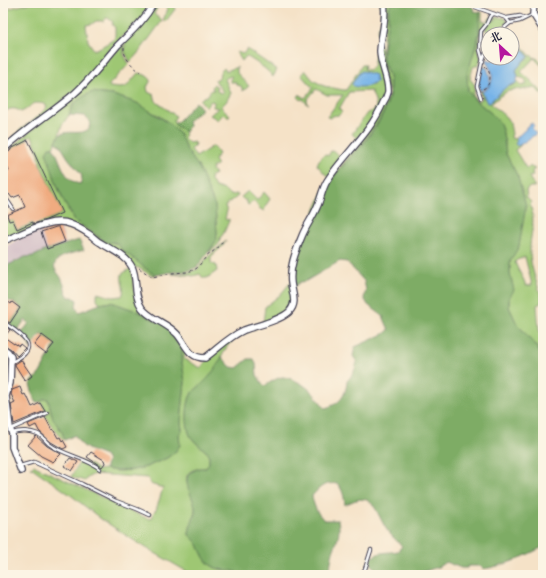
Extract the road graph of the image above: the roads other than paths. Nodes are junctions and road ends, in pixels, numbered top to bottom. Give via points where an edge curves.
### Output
1 (154, 3) edge
2 (384, 3) edge
3 (534, 3) edge
4 (472, 6) dead end
5 (494, 14) junction
6 (533, 14) junction
7 (506, 18) junction
8 (526, 18) junction
9 (510, 23) junction
10 (485, 26) edge
11 (506, 26) edge
12 (543, 30) edge
13 (482, 66) edge
14 (481, 98) dead end
15 (3, 150) edge
16 (3, 194) edge
17 (13, 209) dead end
18 (3, 241) edge
19 (3, 322) edge
20 (3, 348) edge
21 (10, 364) junction
22 (5, 391) edge
23 (47, 413) dead end
24 (11, 431) junction
25 (20, 469) joint
26 (100, 469) dead end
27 (150, 515) dead end
28 (371, 550) dead end
29 (361, 575) edge

1 - 15 street via 146,17 86,83
2 - 18 street via 386,14 380,43 380,60 388,94 374,122 338,165 322,190 317,209 302,235 294,258 291,282 293,306 281,317 232,336 205,358 201,358 188,351 169,326 143,309 137,299 132,268 127,261 89,234 66,222 46,224
3 - 6 street
4 - 5 lane
5 - 7 lane
5 - 10 lane via 490,16
6 - 8 lane
6 - 12 street
7 - 8 lane
7 - 9 lane
8 - 9 lane
9 - 11 lane
13 - 14 lane via 478,86
16 - 17 lane
19 - 21 lane via 28,344 25,353
20 - 21 street via 10,354
21 - 22 street via 10,383
22 - 24 street
23 - 24 lane
24 - 25 street via 12,448
24 - 26 lane via 37,434 51,446
25 - 27 lane via 34,462
28 - 29 lane

